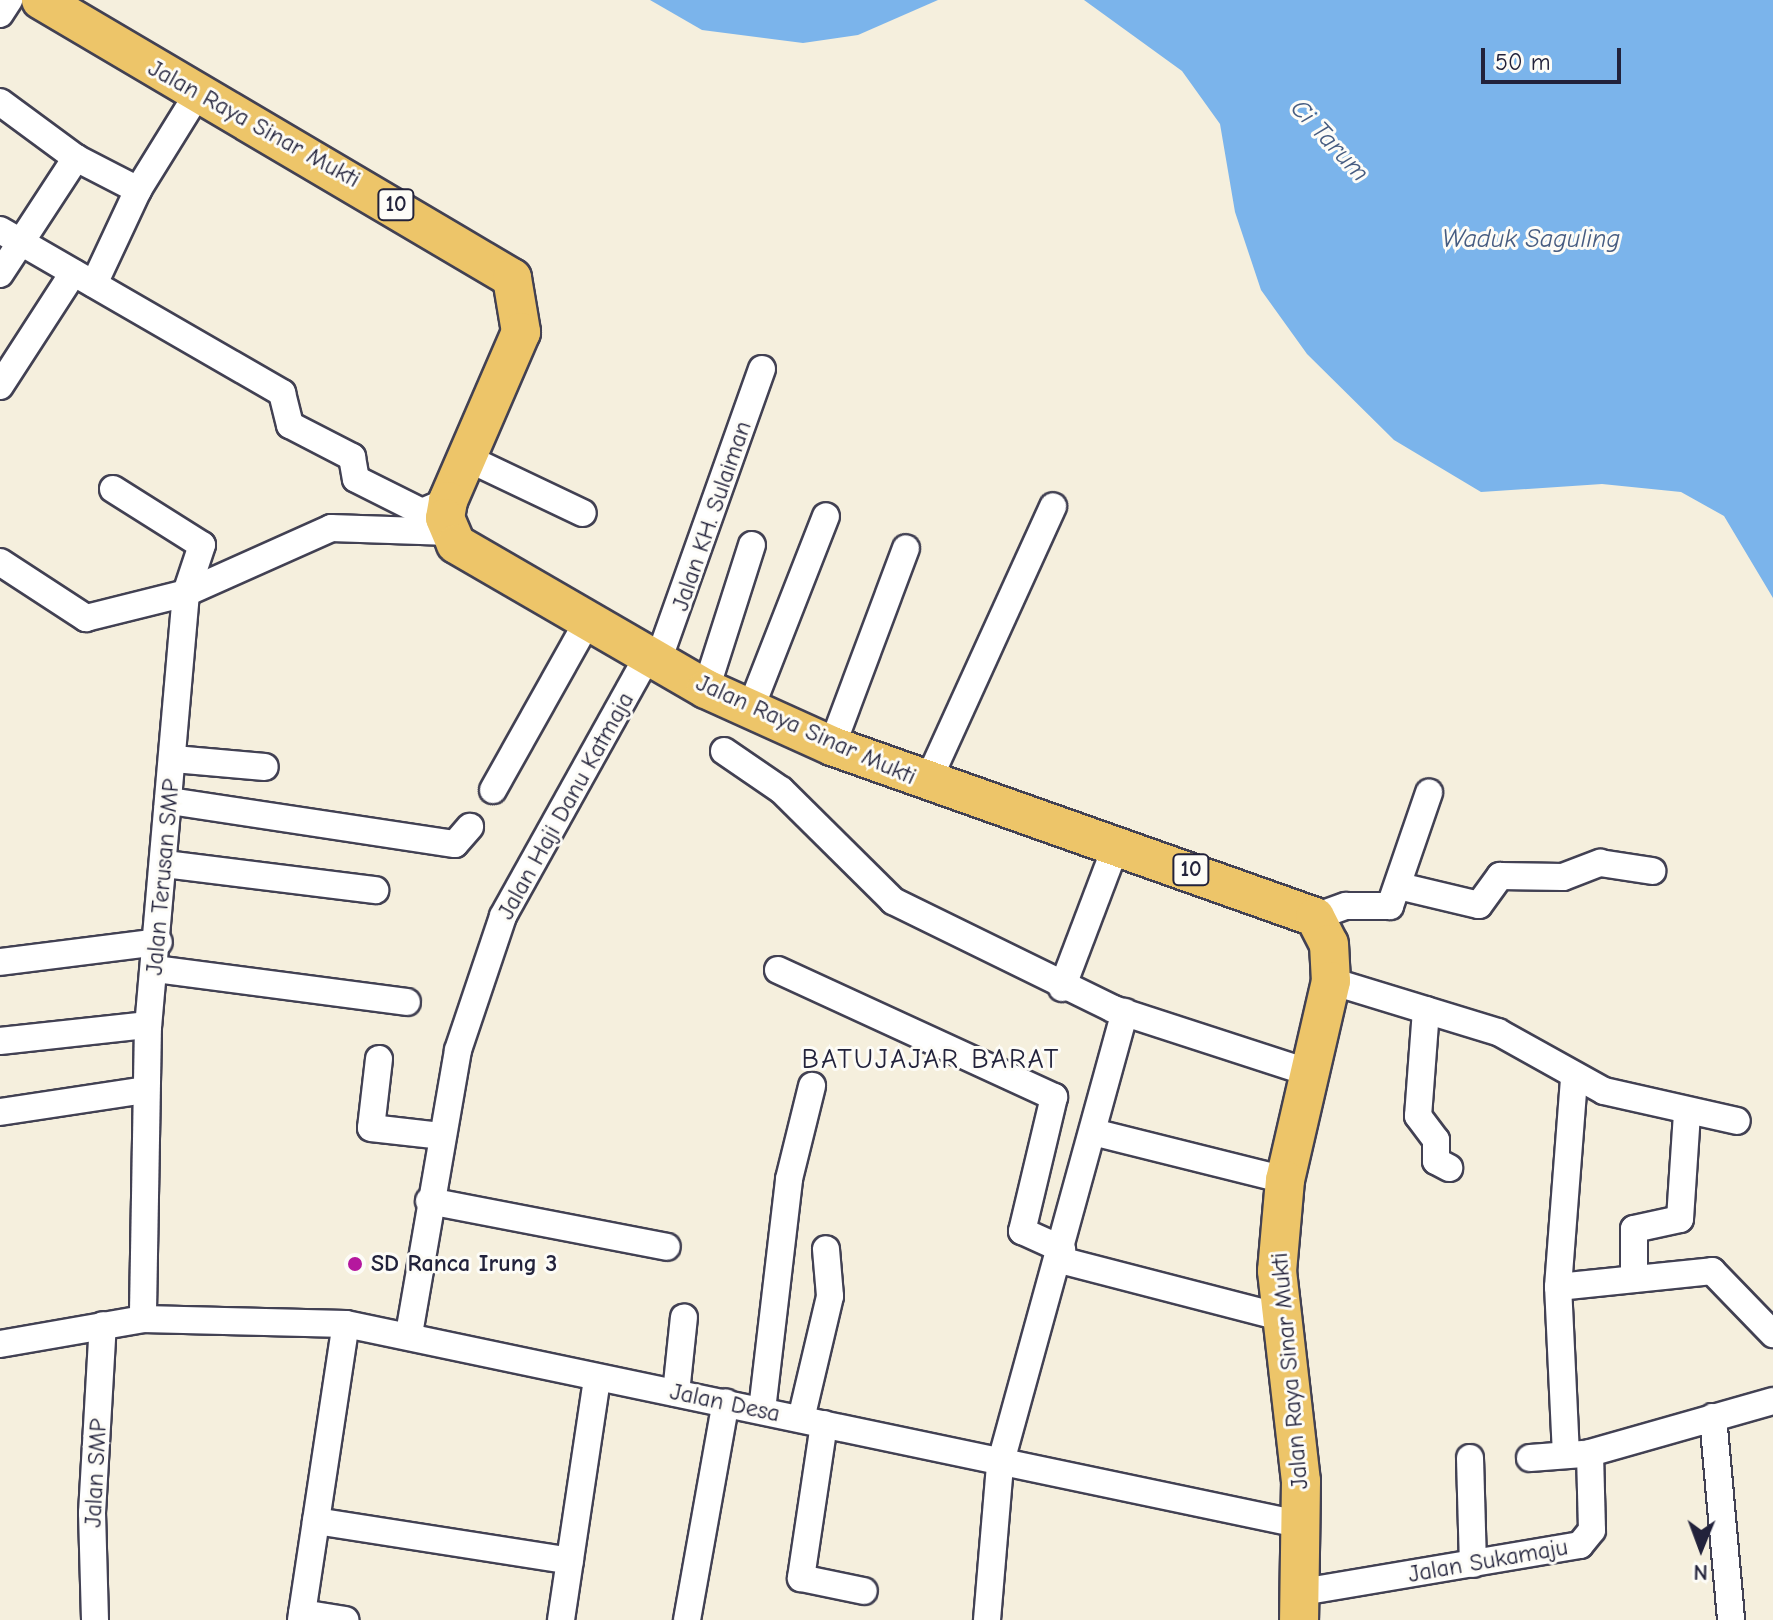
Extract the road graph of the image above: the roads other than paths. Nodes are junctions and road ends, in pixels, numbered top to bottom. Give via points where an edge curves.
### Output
1 (9, 0) edge
2 (41, 0) edge
3 (0, 14) edge
4 (200, 90) junction
5 (0, 102) edge
6 (76, 158) junction
7 (138, 190) junction
8 (0, 230) edge
9 (23, 245) junction
10 (0, 274) edge
11 (84, 278) junction
12 (762, 369) dead end
13 (0, 386) edge
14 (467, 458) junction
15 (113, 489) dead end
16 (1053, 506) dead end
17 (583, 513) dead end
18 (826, 516) dead end
19 (449, 517) junction
20 (752, 545) dead end
21 (906, 548) dead end
22 (0, 562) edge
23 (186, 593) junction
24 (586, 624) junction
25 (653, 658) junction
26 (706, 689) junction
27 (750, 710) junction
28 (832, 746) junction
29 (724, 751) dead end
30 (174, 759) junction
31 (265, 767) dead end
32 (927, 783) junction
33 (493, 790) dead end
34 (1429, 793) dead end
35 (170, 801) junction
36 (470, 827) dead end
37 (1116, 846) junction
38 (165, 864) junction
39 (1652, 871) dead end
40 (1399, 886) junction
41 (375, 890) dead end
42 (1315, 917) junction
43 (159, 942) junction
44 (0, 962) edge
45 (156, 969) junction
46 (778, 970) dead end
47 (1331, 981) junction
48 (1062, 988) junction
49 (407, 1002) dead end
50 (1426, 1010) junction
51 (1125, 1012) junction
52 (148, 1025) junction
53 (0, 1041) edge
54 (379, 1059) dead end
55 (1310, 1073) junction
56 (1574, 1079) junction
57 (812, 1086) dead end
58 (145, 1090) junction
59 (0, 1112) edge
60 (1687, 1113) junction
61 (1737, 1121) dead end
62 (1097, 1133) junction
63 (441, 1136) junction
64 (1449, 1168) dead end
65 (1285, 1180) junction
66 (429, 1201) junction
67 (1029, 1201) junction
68 (1071, 1214) junction
69 (667, 1247) dead end
70 (826, 1249) dead end
71 (1061, 1254) junction
72 (1634, 1279) junction
73 (1558, 1287) junction
74 (684, 1317) dead end
75 (1280, 1317) junction
76 (143, 1319) junction
77 (346, 1324) junction
78 (103, 1325) junction
79 (409, 1334) junction
80 (1773, 1334) edge
81 (0, 1344) edge
82 (597, 1378) junction
83 (676, 1393) junction
84 (1773, 1401) edge
85 (726, 1402) junction
86 (762, 1410) junction
87 (1713, 1417) junction
88 (812, 1422) junction
89 (1578, 1454) junction
90 (1470, 1458) dead end
91 (1530, 1458) dead end
92 (1000, 1465) junction
93 (316, 1521) junction
94 (1303, 1525) junction
95 (570, 1561) junction
96 (1473, 1564) junction
97 (864, 1591) dead end
98 (1300, 1606) edge
99 (301, 1616) edge
100 (95, 1620) edge
101 (345, 1620) edge
102 (561, 1620) edge
103 (687, 1620) edge
104 (987, 1620) edge
105 (1731, 1620) edge

1 - 3 street
2 - 4 highway, Jalan Raya Sinar Mukti / 10
4 - 7 street
4 - 14 highway, Jalan Raya Sinar Mukti / 10 via 512,278 521,332
5 - 6 street
6 - 7 street
6 - 9 street
7 - 11 street
8 - 9 street
9 - 10 street
9 - 11 street
11 - 13 street
11 - 19 street via 282,393 290,425 352,457 356,479 422,512
12 - 25 street, Jalan KH. Sulaiman
14 - 17 street
14 - 19 highway, Jalan Raya Sinar Mukti / 10
15 - 23 street, Jalan Terusan SMP via 202,542
16 - 32 street
18 - 27 street
19 - 23 street via 331,528
19 - 24 highway, Jalan Raya Sinar Mukti / 10 via 507,578
20 - 26 street
21 - 28 street
22 - 23 street via 86,618
23 - 30 street, Jalan Terusan SMP
24 - 25 highway, Jalan Raya Sinar Mukti / 10
24 - 33 street
25 - 26 highway, Jalan Raya Sinar Mukti / 10
25 - 63 street, Jalan Haji Danu Katmaja via 503,916 458,1050
26 - 27 highway, Jalan Raya Sinar Mukti / 10
27 - 28 highway, Jalan Raya Sinar Mukti / 10
28 - 32 highway, Jalan Raya Sinar Mukti / 10
29 - 48 street via 781,790 893,901
30 - 31 street
30 - 35 street, Jalan Terusan SMP
32 - 37 highway, Jalan Raya Sinar Mukti / 10
34 - 40 street
35 - 36 street via 455,844
35 - 38 street, Jalan Terusan SMP
37 - 42 highway, Jalan Raya Sinar Mukti / 10
37 - 48 street
38 - 41 street
38 - 43 street, Jalan Terusan SMP
39 - 40 street via 1600,863 1563,877 1500,876 1479,905
40 - 42 street via 1384,909 1346,906
42 - 47 highway, Jalan Raya Sinar Mukti via 1329,944
43 - 44 street
43 - 45 street, Jalan Terusan SMP
45 - 49 street
45 - 52 street, Jalan Terusan SMP
46 - 67 street via 1054,1097
47 - 50 street
47 - 55 highway, Jalan Raya Sinar Mukti
48 - 51 street
50 - 56 street via 1498,1032
50 - 64 street via 1418,1116 1436,1140 1436,1161
51 - 55 street
51 - 62 street
52 - 53 street
52 - 58 street, Jalan Terusan SMP
54 - 63 street via 371,1128
55 - 65 highway, Jalan Raya Sinar Mukti
56 - 60 street
56 - 73 street
57 - 86 street via 768,1310
58 - 59 street
58 - 76 street, Jalan Terusan SMP
60 - 61 street
60 - 72 street via 1680,1219 1634,1229
62 - 65 street
62 - 68 street
63 - 66 street, Jalan Haji Danu Katmaja
65 - 75 highway, Jalan Raya Sinar Mukti
66 - 69 street
66 - 79 street, Jalan Haji Danu Katmaja
67 - 68 street
67 - 71 street via 1024,1235
68 - 71 street
70 - 88 street via 830,1296
71 - 75 street
71 - 92 street
72 - 73 street
72 - 80 street via 1712,1271
73 - 89 street
74 - 83 street
75 - 94 highway, Jalan Raya Sinar Mukti
76 - 77 street, Jalan Desa
76 - 78 street, Jalan Desa
77 - 79 street, Jalan Desa
77 - 93 street
78 - 81 street, Jalan Desa
78 - 100 street, Jalan SMP via 92,1513
79 - 82 street, Jalan Desa
82 - 83 street, Jalan Desa
82 - 95 street
83 - 85 street, Jalan Desa
84 - 87 street
85 - 86 street, Jalan Desa
85 - 103 street
86 - 88 street, Jalan Desa
87 - 89 street
87 - 105 street
88 - 92 street, Jalan Desa
88 - 97 street via 801,1578
89 - 91 street
89 - 96 street, Jalan Sukamaju via 1588,1539
90 - 96 street
92 - 94 street, Jalan Desa
92 - 104 street
93 - 95 street
93 - 99 street
94 - 98 highway, Jalan Raya Sinar Mukti
95 - 102 street
96 - 98 street, Jalan Sukamaju
99 - 101 street

